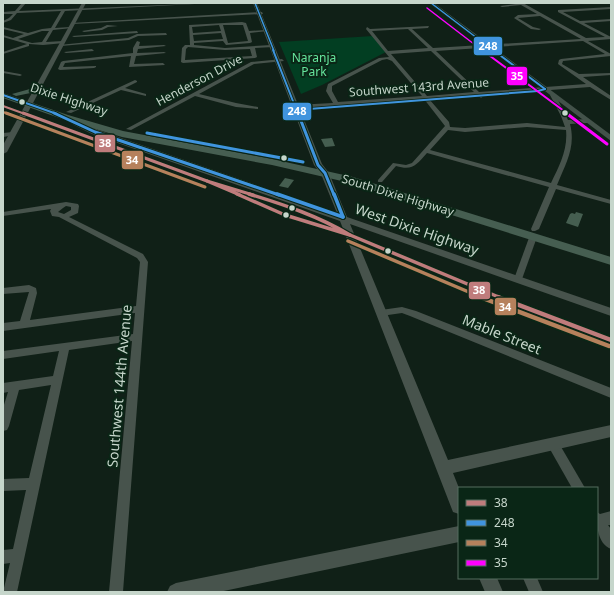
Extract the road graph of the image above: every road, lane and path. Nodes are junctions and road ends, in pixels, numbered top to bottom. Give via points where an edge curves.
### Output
1 (24, 3) edge
2 (84, 3) edge
3 (211, 3) edge
4 (255, 3) edge
5 (258, 3) edge
6 (431, 3) edge
7 (520, 3) edge
8 (502, 6) dead end
9 (611, 8) edge
10 (80, 10) junction
11 (16, 12) junction
12 (63, 12) junction
13 (3, 13) edge
14 (260, 13) junction
15 (540, 15) junction
16 (12, 17) junction
17 (3, 18) edge
18 (204, 18) dead end
19 (611, 20) edge
20 (3, 22) edge
21 (579, 22) junction
22 (165, 23) dead end
23 (611, 23) edge
24 (92, 24) dead end
25 (221, 24) junction
26 (72, 25) junction
27 (205, 25) junction
28 (585, 25) junction
29 (365, 26) dead end
30 (428, 27) dead end
31 (3, 28) edge
32 (139, 28) junction
33 (409, 28) junction
34 (539, 29) dead end
35 (102, 30) junction
36 (369, 30) junction
37 (51, 31) junction
38 (266, 31) junction
39 (223, 32) junction
40 (248, 32) junction
41 (28, 34) junction
42 (99, 34) junction
43 (154, 34) junction
44 (166, 34) dead end
45 (191, 34) junction
46 (74, 36) dead end
47 (3, 37) edge
48 (611, 38) edge
49 (13, 39) junction
50 (129, 39) junction
51 (42, 40) junction
52 (225, 40) junction
53 (585, 40) junction
54 (96, 41) junction
55 (146, 41) dead end
56 (153, 41) dead end
57 (62, 43) junction
58 (27, 45) junction
59 (129, 45) dead end
60 (136, 45) junction
61 (115, 46) dead end
62 (164, 46) dead end
63 (272, 46) junction
64 (489, 46) junction
65 (152, 47) junction
66 (252, 47) junction
67 (210, 48) junction
68 (93, 49) junction
69 (432, 50) junction
70 (5, 51) edge
71 (66, 52) dead end
72 (164, 53) dead end
73 (151, 54) junction
74 (389, 55) junction
75 (611, 55) edge
76 (133, 57) junction
77 (212, 60) junction
78 (279, 60) junction
79 (93, 64) junction
80 (163, 64) dead end
81 (3, 72) edge
82 (611, 74) edge
83 (20, 75) dead end
84 (577, 76) junction
85 (135, 81) dead end
86 (590, 85) junction
87 (121, 88) junction
88 (3, 89) edge
89 (37, 89) junction
90 (545, 89) junction
91 (16, 94) junction
92 (195, 94) junction
93 (608, 94) edge
94 (3, 95) edge
95 (144, 95) dead end
96 (479, 95) junction
97 (553, 95) junction
98 (611, 98) edge
99 (427, 99) junction
100 (29, 102) junction
101 (336, 104) junction
102 (40, 108) junction
103 (256, 108) dead end
104 (299, 108) junction
105 (23, 113) junction
106 (67, 115) junction
107 (587, 121) junction
108 (568, 126) junction
109 (446, 128) junction
110 (13, 134) junction
111 (3, 135) edge
112 (125, 135) junction
113 (611, 139) edge
114 (425, 151) junction
115 (3, 152) edge
116 (323, 168) junction
117 (349, 179) junction
118 (380, 181) junction
119 (553, 186) junction
120 (332, 191) junction
121 (611, 202) edge
122 (60, 206) junction
123 (38, 210) junction
124 (3, 214) edge
125 (59, 215) junction
126 (343, 217) junction
127 (75, 218) junction
128 (534, 233) junction
129 (611, 253) edge
130 (611, 261) edge
131 (518, 279) junction
132 (3, 291) edge
133 (140, 309) junction
134 (611, 312) edge
135 (381, 313) junction
136 (24, 324) junction
137 (3, 327) edge
138 (138, 337) junction
139 (65, 347) junction
140 (3, 355) edge
141 (58, 380) junction
142 (15, 386) junction
143 (3, 388) edge
144 (611, 393) edge
145 (3, 426) edge
146 (611, 431) edge
147 (553, 444) junction
148 (444, 468) junction
149 (35, 484) junction
150 (3, 485) edge
151 (578, 487) edge
152 (458, 503) edge
153 (601, 523) edge
154 (458, 534) edge
155 (611, 542) edge
156 (19, 555) junction
157 (3, 557) edge
158 (488, 579) edge
159 (530, 579) edge
160 (10, 592) edge
161 (116, 592) edge
162 (176, 592) edge
163 (494, 592) edge
164 (536, 592) edge

1 - 11 street
2 - 10 street
3 - 10 street
4 - 14 street
5 - 14 street
6 - 64 main road
7 - 8 street
7 - 15 street
9 - 21 street via 559,11
10 - 12 street
10 - 26 street
11 - 12 street
11 - 13 street
11 - 16 street
12 - 16 street
12 - 37 street
14 - 26 street
14 - 38 street
14 - 78 street
15 - 34 street via 516,18 532,28
15 - 53 street
16 - 17 street
16 - 20 street
18 - 27 street
19 - 21 street
21 - 28 street
22 - 32 street
23 - 28 street
24 - 35 street via 86,30
25 - 27 street
25 - 39 street
25 - 40 street via 245,24
26 - 37 street
26 - 57 street
27 - 45 street via 190,26
28 - 48 street
29 - 36 street
30 - 33 street
31 - 41 street
32 - 35 street via 107,26
32 - 42 street
32 - 43 street
32 - 50 street
33 - 36 street
33 - 69 street
35 - 42 street
36 - 74 street
37 - 41 street
37 - 51 street
37 - 51 street
38 - 40 street
38 - 63 street
39 - 45 street
39 - 52 street
40 - 52 street via 250,42 226,44
41 - 49 street
41 - 51 street
42 - 46 street
42 - 54 street
43 - 44 street
43 - 56 street
45 - 52 street via 192,43
47 - 49 street
47 - 58 street
48 - 53 street
49 - 51 street via 32,44
50 - 54 street
50 - 60 street
51 - 57 street
53 - 64 street
53 - 75 street
54 - 57 street
54 - 68 street
55 - 60 street
57 - 58 street
57 - 89 street
58 - 70 street
59 - 60 street
60 - 65 street
60 - 76 street
61 - 68 street
62 - 65 street
63 - 66 street
63 - 78 street
64 - 69 street
64 - 90 main road
65 - 73 street
66 - 67 street
66 - 77 street via 255,57
67 - 77 street
67 - 77 street via 187,46 184,48 183,62
68 - 71 street
68 - 79 street
69 - 74 street
69 - 96 street
72 - 73 street
73 - 76 street
74 - 99 street
74 - 101 street via 329,87
75 - 84 street via 560,62
76 - 79 street
76 - 80 street via 131,66
78 - 92 street, Henderson Drive via 253,63
78 - 104 street
79 - 79 street via 60,69 63,62
81 - 83 street
82 - 84 street
84 - 86 street
85 - 87 street
86 - 90 street, Southwest 143rd Avenue
86 - 93 street
87 - 95 street
87 - 106 street
88 - 91 highway, Dixie Highway
89 - 91 highway
89 - 100 street
90 - 96 street, Southwest 143rd Avenue
90 - 97 main road
91 - 100 highway, Dixie Highway
92 - 103 street
92 - 112 street, Henderson Drive
93 - 98 street
94 - 100 highway, Dixie Highway
96 - 99 street, Southwest 143rd Avenue
97 - 107 main road
97 - 108 street
99 - 101 street, Southwest 143rd Avenue
99 - 104 street, Southwest 143rd Avenue
99 - 109 street via 447,123
100 - 102 highway, Dixie Highway
100 - 105 street
100 - 106 highway, Dixie Highway
101 - 104 street, Southwest 143rd Avenue
102 - 105 highway
102 - 106 highway, Dixie Highway
104 - 116 street
105 - 110 street
106 - 112 highway, South Dixie Highway
107 - 108 street
107 - 113 main road
108 - 109 street via 527,124 465,130
108 - 119 street via 569,149
109 - 114 street
110 - 111 street
110 - 115 street
112 - 116 highway, South Dixie Highway
112 - 126 street, West Dixie Highway
114 - 118 street via 411,166 395,164
114 - 119 street
116 - 117 highway, South Dixie Highway
116 - 118 highway, South Dixie Highway
116 - 120 street
117 - 120 street via 339,182
117 - 128 highway, South Dixie Highway
118 - 128 highway, South Dixie Highway
119 - 121 street
119 - 128 street
120 - 126 street
122 - 123 street, Southwest 144th Avenue
122 - 125 street via 54,211
122 - 127 street via 74,205
123 - 124 street, Southwest 144th Avenue
123 - 125 street, Southwest 144th Avenue
125 - 127 street, Southwest 144th Avenue
126 - 131 street, West Dixie Highway
126 - 135 street
127 - 133 street, Southwest 144th Avenue via 142,258 144,264
128 - 129 highway via 594,251
128 - 130 highway, South Dixie Highway
128 - 131 street
131 - 134 street, West Dixie Highway
132 - 136 street via 29,288 33,290
133 - 136 street
133 - 138 street, Southwest 144th Avenue
135 - 144 street, Mable Street via 398,310 413,313
135 - 148 street
136 - 137 street
138 - 139 street
138 - 161 street, Southwest 144th Avenue
139 - 140 street
139 - 141 street
141 - 142 street
141 - 149 street
142 - 143 street
142 - 145 street
146 - 147 street
147 - 148 street
147 - 151 street
148 - 152 street
149 - 150 street
149 - 156 street
153 - 155 street
154 - 162 street
156 - 157 street
156 - 160 street
158 - 163 street
159 - 164 street

